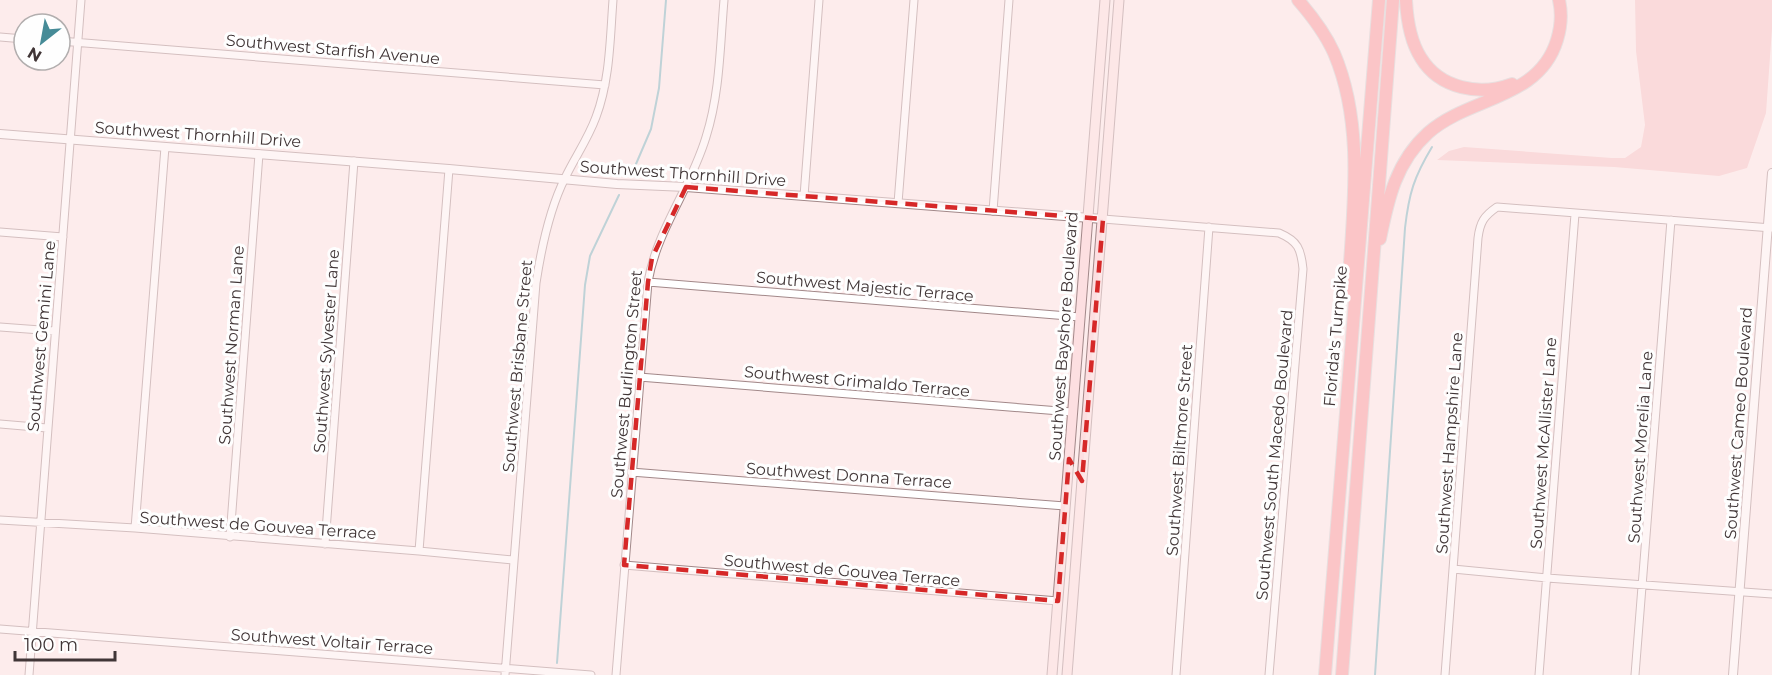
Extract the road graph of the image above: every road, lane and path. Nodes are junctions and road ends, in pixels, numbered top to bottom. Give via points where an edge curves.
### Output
1 (81, 0) edge
2 (613, 0) edge
3 (724, 0) edge
4 (819, 0) edge
5 (914, 0) edge
6 (1009, 0) edge
7 (1105, 0) edge
8 (1119, 0) edge
9 (1298, 0) edge
10 (1379, 0) edge
11 (1393, 0) edge
12 (1406, 0) edge
13 (1551, 0) edge
14 (1558, 0) edge
15 (72, 42) edge
16 (77, 42) junction
17 (605, 85) junction
18 (0, 134) edge
19 (70, 140) junction
20 (165, 147) junction
21 (259, 154) junction
22 (354, 161) junction
23 (449, 169) junction
24 (1772, 173) edge
25 (564, 179) junction
26 (686, 187) junction
27 (804, 196) junction
28 (898, 203) junction
29 (993, 211) junction
30 (1575, 214) junction
31 (1087, 219) junction
32 (1103, 219) junction
33 (1671, 220) junction
34 (1209, 227) junction
35 (1770, 228) edge
36 (0, 232) edge
37 (63, 237) junction
38 (1292, 239) joint
39 (1374, 270) junction
40 (648, 282) junction
41 (1080, 317) junction
42 (0, 327) edge
43 (54, 331) junction
44 (1078, 335) junction
45 (639, 377) junction
46 (1348, 380) junction
47 (1089, 391) junction
48 (1072, 412) junction
49 (0, 424) edge
50 (47, 428) junction
51 (631, 472) junction
52 (1082, 481) junction
53 (1065, 506) junction
54 (0, 520) edge
55 (40, 524) junction
56 (135, 528) junction
57 (230, 537) junction
58 (325, 543) junction
59 (419, 551) junction
60 (513, 560) junction
61 (624, 565) junction
62 (1453, 569) junction
63 (1547, 578) junction
64 (1642, 585) junction
65 (1740, 592) junction
66 (1772, 594) edge
67 (1058, 601) junction
68 (0, 629) edge
69 (32, 631) junction
70 (505, 672) edge
71 (28, 675) edge
72 (591, 675) edge
73 (616, 675) edge
74 (1052, 675) edge
75 (1067, 675) edge
76 (1176, 675) edge
77 (1269, 675) edge
78 (1325, 675) edge
79 (1342, 675) edge
80 (1445, 675) edge
81 (1539, 675) edge
82 (1635, 675) edge
83 (1733, 675) edge

1 - 16 street, Southwest Gemini Lane
2 - 17 street, Southwest Brisbane Street
3 - 26 street, Southwest Burlington Street via 713,112
4 - 27 street
5 - 28 street
6 - 29 street
7 - 31 main road, Southwest Bayshore Boulevard
8 - 32 main road, Southwest Bayshore Boulevard
9 - 46 highway via 1334,53 1349,105 1354,161 1346,337
10 - 46 highway, Florida's Turnpike
11 - 39 highway, Florida's Turnpike
12 - 13 highway via 1409,30 1431,71 1460,88 1491,90 1511,85 1539,62 1553,28
14 - 39 highway via 1561,29 1544,68 1512,91 1444,120 1410,152 1392,187
15 - 16 street, Southwest Starfish Avenue
16 - 17 street, Southwest Starfish Avenue
16 - 19 street, Southwest Gemini Lane
17 - 25 street, Southwest Brisbane Street via 597,116
18 - 19 street, Southwest Thornhill Drive
19 - 20 street, Southwest Thornhill Drive
19 - 37 street, Southwest Gemini Lane
20 - 21 street, Southwest Thornhill Drive
20 - 56 street
21 - 22 street, Southwest Thornhill Drive
21 - 57 street, Southwest Norman Lane
22 - 23 street, Southwest Thornhill Drive
22 - 58 street, Southwest Sylvester Lane
23 - 25 street, Southwest Thornhill Drive
23 - 59 street
24 - 35 street, Southwest Cameo Boulevard
25 - 26 street, Southwest Thornhill Drive
25 - 60 street, Southwest Brisbane Street via 542,243 536,284
26 - 27 street, Southwest Thornhill Drive
26 - 40 street, Southwest Burlington Street via 652,258
27 - 28 street, Southwest Thornhill Drive
28 - 29 street, Southwest Thornhill Drive
29 - 31 street, Southwest Thornhill Drive
30 - 33 street
30 - 62 street, Southwest Hampshire Lane via 1497,207 1480,224
30 - 63 street, Southwest McAllister Lane
31 - 32 street, Southwest Thornhill Drive
31 - 41 main road, Southwest Bayshore Boulevard
32 - 34 street, Southwest Thornhill Drive
32 - 47 main road, Southwest Bayshore Boulevard
33 - 35 street
33 - 64 street, Southwest Morelia Lane
34 - 38 street, Southwest Thornhill Drive via 1279,233
34 - 76 street, Southwest Biltmore Street
35 - 65 street, Southwest Cameo Boulevard
36 - 37 street
37 - 43 street, Southwest Gemini Lane
38 - 77 street, Southwest South Macedo Boulevard via 1301,253 1303,269
39 - 79 highway, Florida's Turnpike
40 - 41 street, Southwest Majestic Terrace
40 - 45 street, Southwest Burlington Street
41 - 44 main road, Southwest Bayshore Boulevard
42 - 43 street
43 - 50 street, Southwest Gemini Lane
44 - 47 main road via 1083,341 1080,382
44 - 48 main road, Southwest Bayshore Boulevard
45 - 48 street, Southwest Grimaldo Terrace
45 - 51 street, Southwest Burlington Street
46 - 78 highway, Florida's Turnpike
47 - 52 main road, Southwest Bayshore Boulevard
48 - 52 main road via 1082,426 1077,473
48 - 53 main road, Southwest Bayshore Boulevard
49 - 50 street
50 - 55 street, Southwest Gemini Lane
51 - 53 street, Southwest Donna Terrace
51 - 61 street, Southwest Burlington Street
52 - 75 main road, Southwest Bayshore Boulevard
53 - 67 main road, Southwest Bayshore Boulevard
54 - 55 street, Southwest de Gouvea Terrace
55 - 56 street, Southwest de Gouvea Terrace
55 - 69 street, Southwest Gemini Lane
56 - 57 street, Southwest de Gouvea Terrace
57 - 58 street, Southwest de Gouvea Terrace
58 - 59 street, Southwest de Gouvea Terrace
59 - 60 street, Southwest de Gouvea Terrace
60 - 70 street, Southwest Brisbane Street
61 - 67 street, Southwest de Gouvea Terrace
61 - 73 street, Southwest Burlington Street
62 - 63 street
62 - 80 street, Southwest Hampshire Lane
63 - 64 street
63 - 81 street, Southwest McAllister Lane
64 - 65 street
64 - 82 street, Southwest Morelia Lane
65 - 66 street
65 - 83 street, Southwest Cameo Boulevard
67 - 74 main road, Southwest Bayshore Boulevard
68 - 69 street, Southwest Voltair Terrace
69 - 70 street, Southwest Voltair Terrace
69 - 71 street, Southwest Gemini Lane
70 - 72 street, Southwest Voltair Terrace

